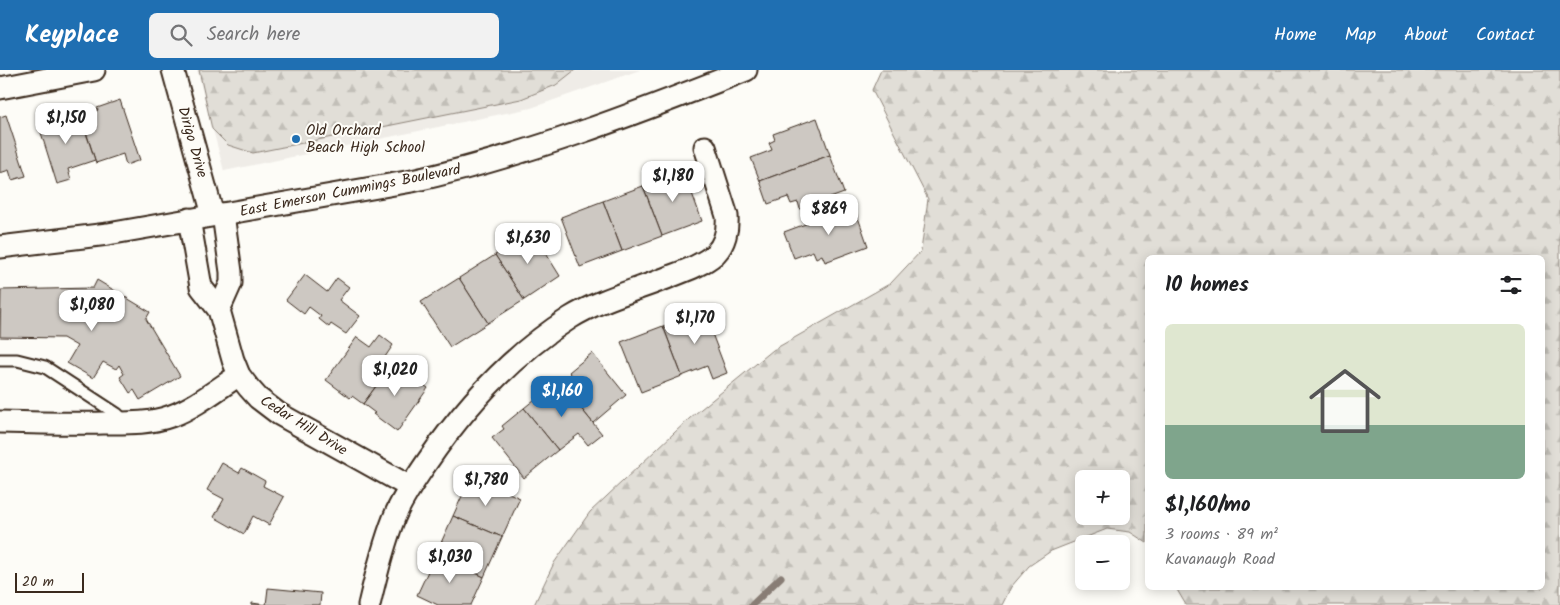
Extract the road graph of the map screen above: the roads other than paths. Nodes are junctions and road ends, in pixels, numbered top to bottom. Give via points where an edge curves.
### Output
1 (94, 70) edge
2 (173, 70) edge
3 (746, 70) edge
4 (0, 88) edge
5 (705, 148) dead end
6 (218, 214) junction
7 (189, 219) junction
8 (0, 247) edge
9 (219, 310) junction
10 (0, 360) edge
11 (239, 375) junction
12 (0, 422) edge
13 (127, 423) junction
14 (410, 487) junction
15 (369, 605) edge

1 - 4 street
2 - 6 street, Dirigo Drive
3 - 6 street, East Emerson Cummings Boulevard via 555,141 461,170
5 - 14 street via 727,216 726,236 716,253 688,270 596,304 549,333 513,362 464,412
6 - 7 street, East Emerson Cummings Boulevard
6 - 9 street via 231,272 231,283
7 - 8 street, East Emerson Cummings Boulevard via 108,234
7 - 9 street, Cedar Hill Drive via 201,287
9 - 11 street, Cedar Hill Drive
10 - 13 lane via 17,360 45,367
11 - 13 street via 173,416
11 - 14 street, Cedar Hill Drive via 258,398 279,414
12 - 13 street
14 - 15 street via 386,541

